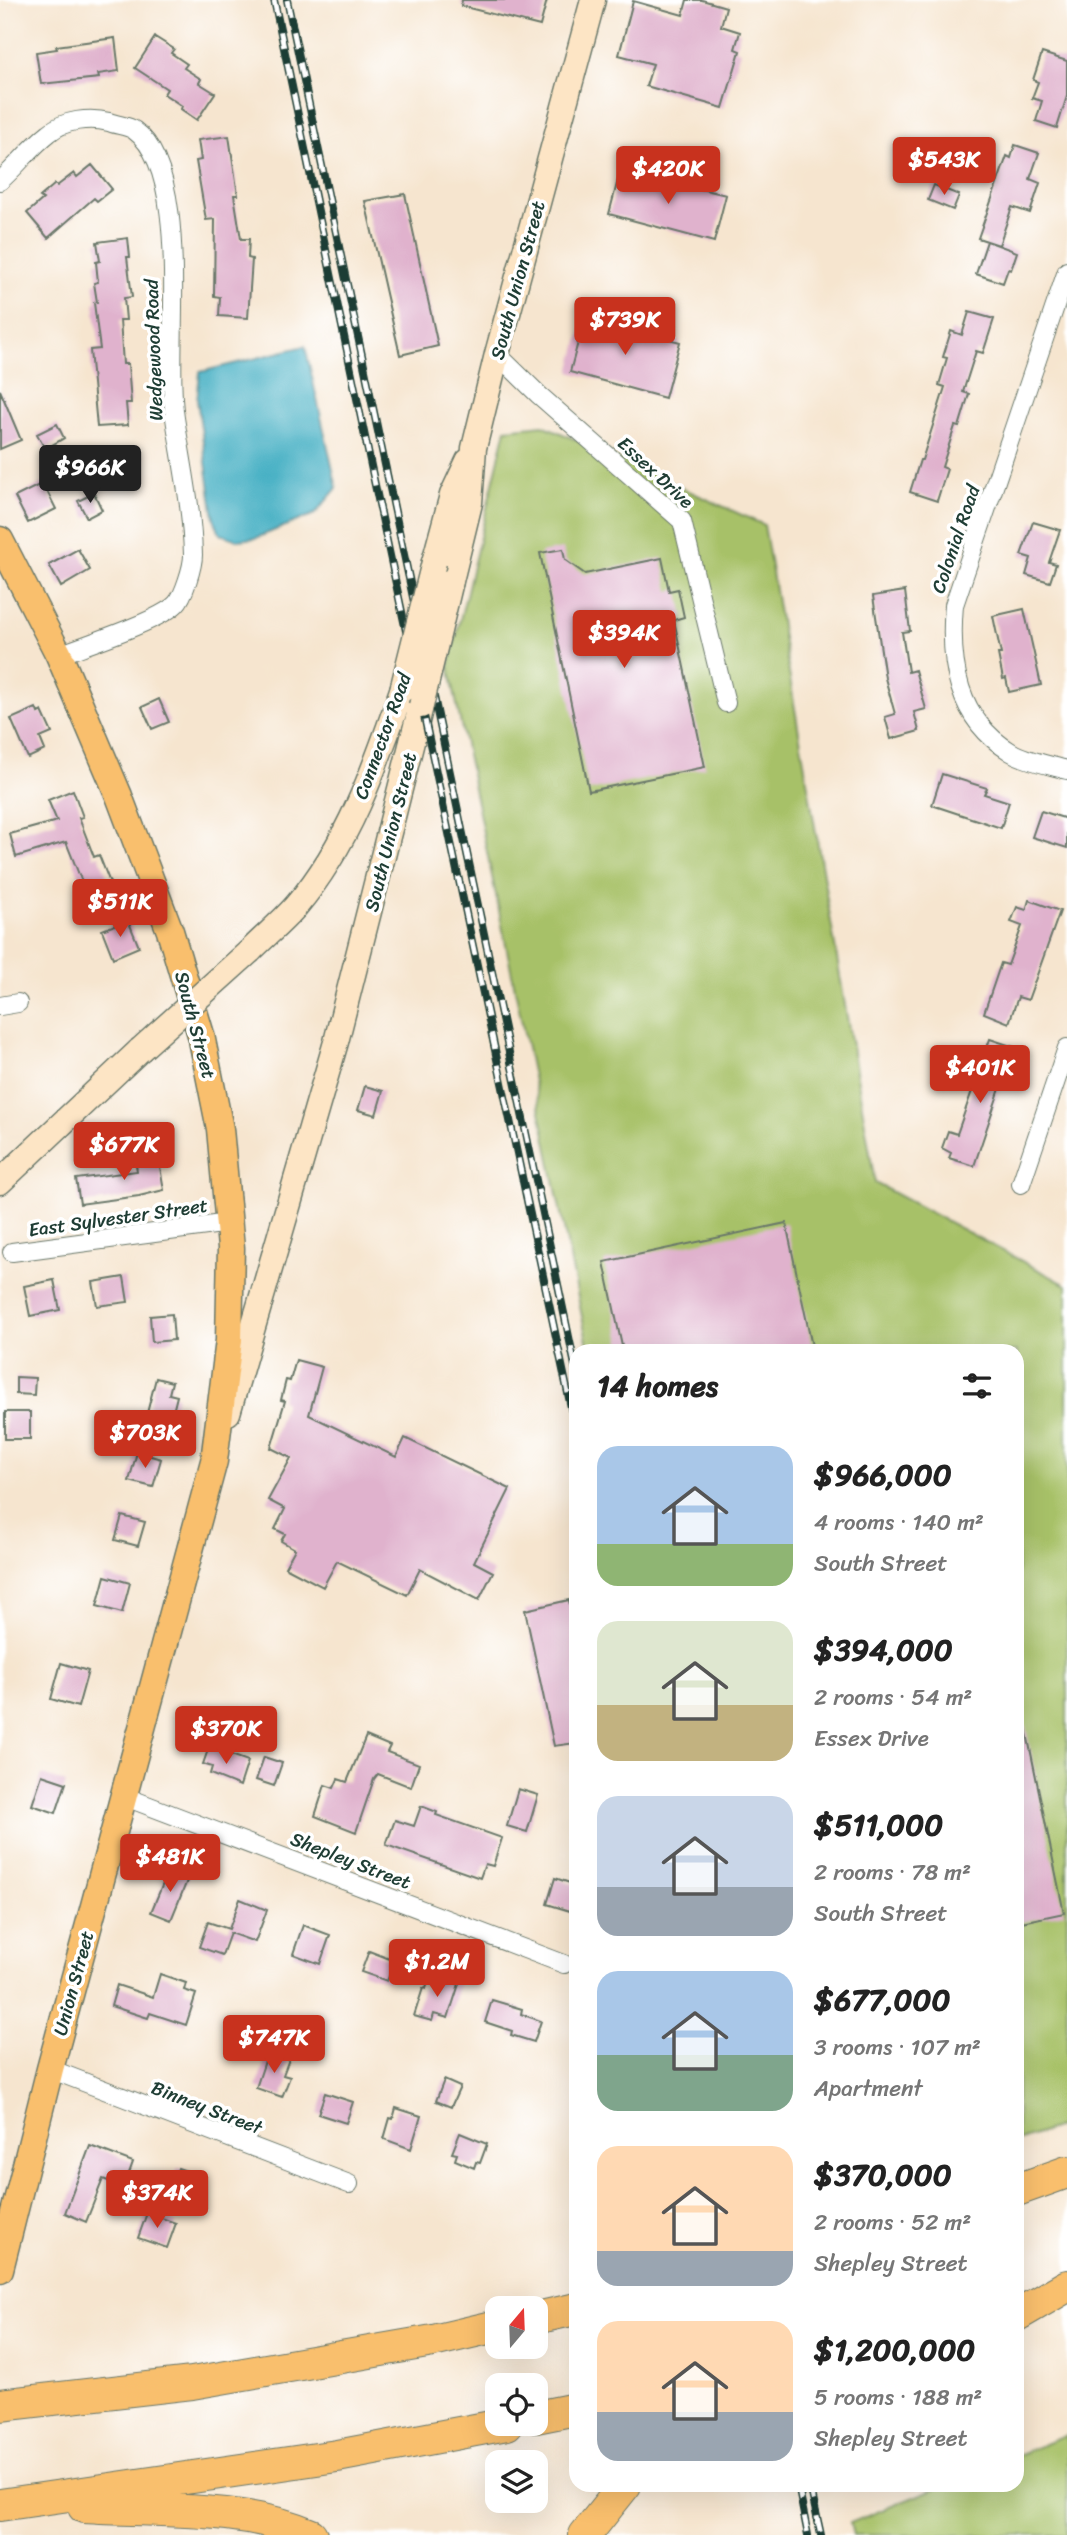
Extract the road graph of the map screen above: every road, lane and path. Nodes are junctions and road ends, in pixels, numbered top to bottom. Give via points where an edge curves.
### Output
1 (593, 0) edge
2 (0, 181) edge
3 (1067, 271) edge
4 (497, 355) junction
5 (474, 448) junction
6 (0, 540) edge
7 (60, 655) junction
8 (726, 704) dead end
9 (1067, 770) edge
10 (1067, 1048) edge
11 (0, 1182) edge
12 (1021, 1185) dead end
13 (229, 1223) junction
14 (12, 1252) dead end
15 (214, 1461) junction
16 (160, 1658) joint
17 (123, 1796) junction
18 (564, 1965) dead end
19 (50, 2070) junction
20 (1067, 2172) edge
21 (349, 2184) dead end
22 (1024, 2187) edge
23 (0, 2269) edge
24 (1067, 2275) edge
25 (1067, 2286) edge
26 (1024, 2289) edge
27 (569, 2311) edge
28 (1024, 2311) edge
29 (548, 2315) edge
30 (485, 2329) edge
31 (0, 2405) edge
32 (569, 2410) edge
33 (548, 2415) edge
34 (485, 2428) edge
35 (619, 2492) edge
36 (8, 2504) edge
37 (311, 2535) edge
38 (585, 2535) edge

1 - 4 main road, South Union Street
2 - 7 street, Wedgewood Road via 49,132 68,122 99,119 134,130 149,147 162,174 171,212 173,411 193,557 188,578 177,604
3 - 9 street, Colonial Road via 954,606 952,635 954,670 965,704 988,734 1012,753
4 - 5 main road, South Union Street
4 - 8 street, Essex Drive via 682,521
5 - 11 main road, Connector Road, bridge via 452,495 402,690 369,781 332,855 296,906
5 - 15 main road, South Union Street, bridge via 470,503 336,1042
6 - 7 main road, South Street
7 - 13 main road, South Street via 120,796 182,970 220,1129
10 - 12 street
13 - 14 street, East Sylvester Street
13 - 15 main road, South Street via 229,1340
15 - 16 main road, South Union Street
16 - 17 main road, Union Street
17 - 18 street, Shepley Street
17 - 19 main road, Union Street
19 - 21 street, Binney Street
19 - 23 main road, Union Street
20 - 22 highway
24 - 26 highway
25 - 28 highway
27 - 29 highway
30 - 31 highway via 192,2383
32 - 33 highway
34 - 36 highway via 337,2456
35 - 38 highway
36 - 37 highway via 216,2514

